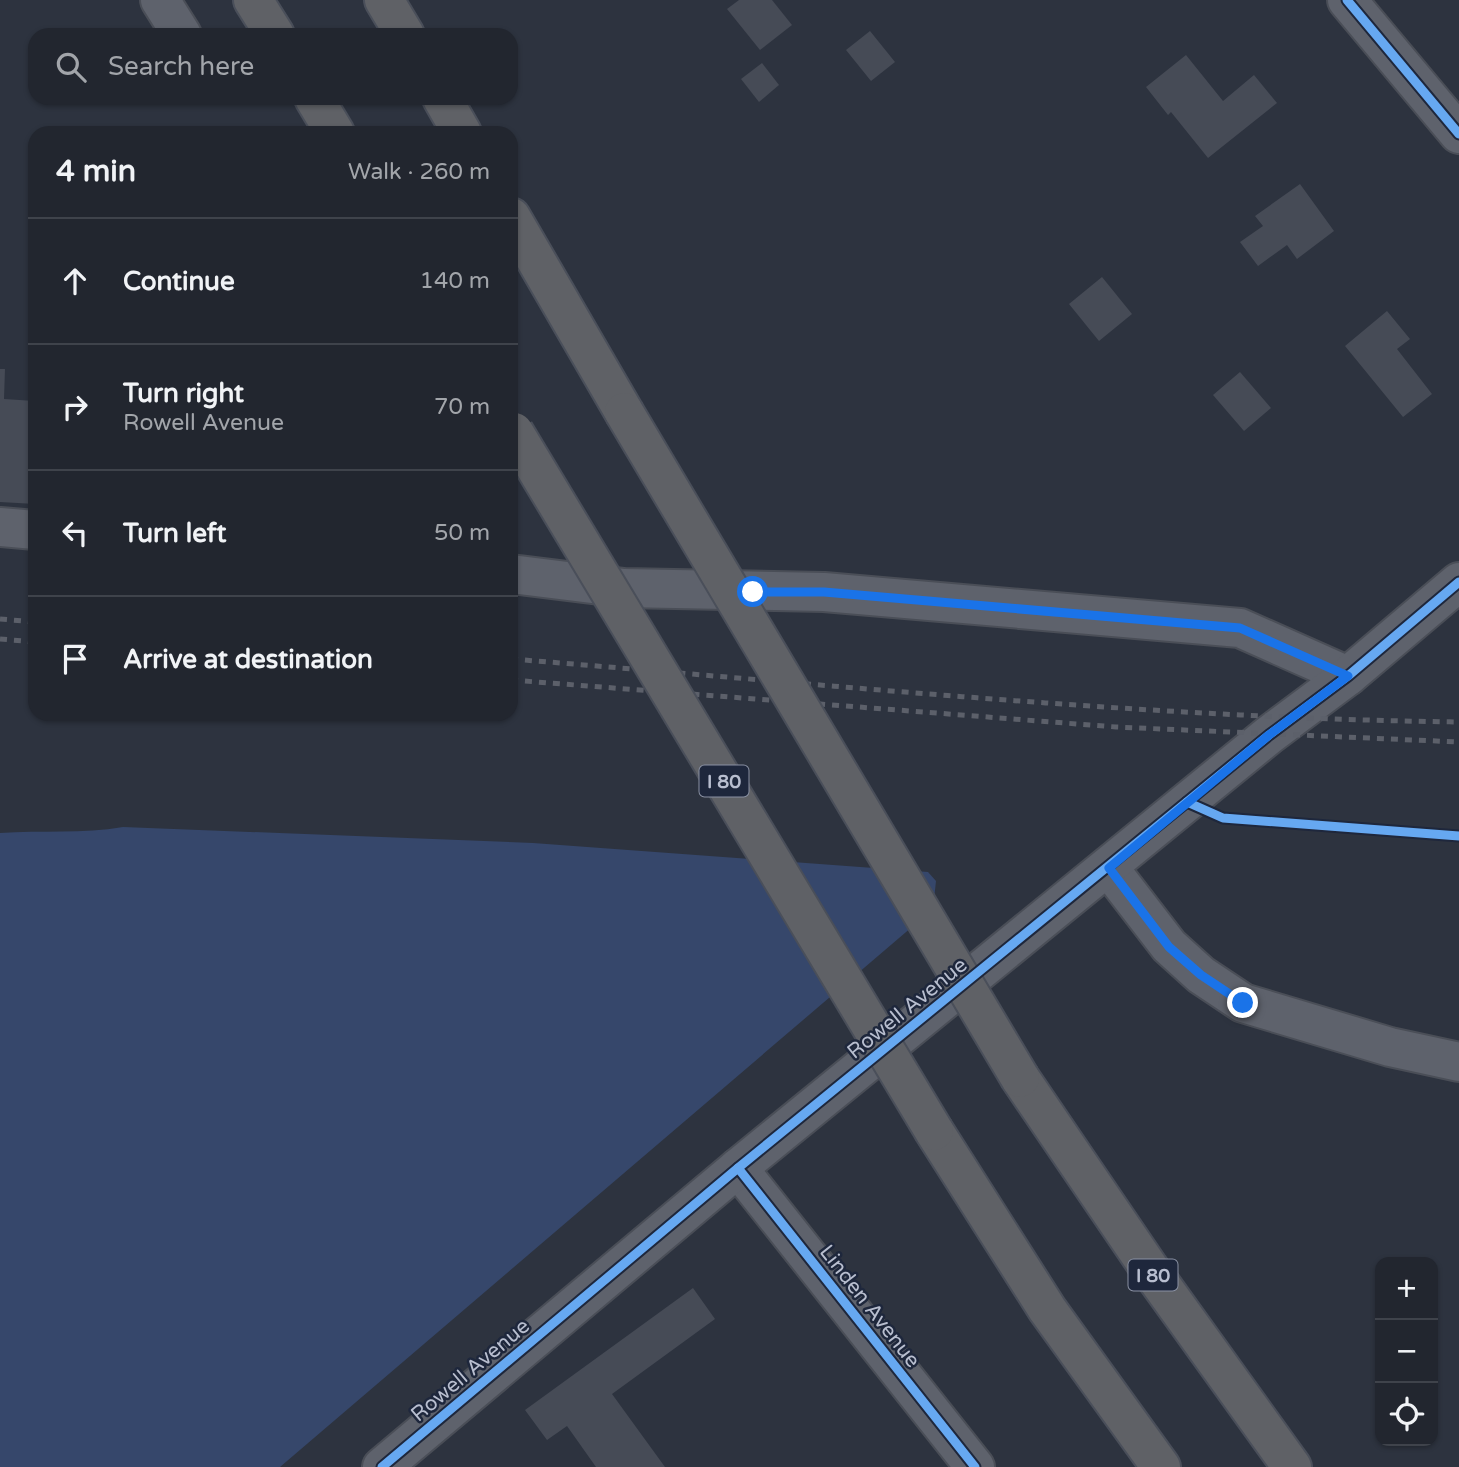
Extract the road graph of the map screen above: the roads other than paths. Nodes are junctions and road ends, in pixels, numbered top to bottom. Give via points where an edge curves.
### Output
1 (160, 0) edge
2 (253, 0) edge
3 (270, 0) edge
4 (1347, 0) edge
5 (178, 28) edge
6 (271, 28) edge
7 (280, 28) edge
8 (318, 105) edge
9 (446, 105) edge
10 (331, 126) edge
11 (458, 126) edge
12 (1459, 134) edge
13 (518, 229) edge
14 (518, 439) edge
15 (0, 527) edge
16 (28, 529) edge
17 (518, 575) edge
18 (1459, 582) edge
19 (1348, 676) junction
20 (1109, 868) junction
21 (1459, 1062) edge
22 (738, 1168) junction
23 (382, 1467) edge
24 (975, 1467) edge
25 (1160, 1467) edge
26 (1292, 1467) edge

1 - 5 street
2 - 6 highway
3 - 7 street
4 - 12 street
8 - 10 highway
9 - 11 highway
13 - 26 highway, I 80, bridge via 1020,1078
14 - 25 highway, I 80, bridge via 934,1131 1047,1308
15 - 16 street
17 - 19 street via 624,588 824,592 1240,628
18 - 19 street, Rowell Avenue
19 - 20 street, Rowell Avenue
20 - 21 street via 1169,947 1243,1003 1390,1047
20 - 22 street, Rowell Avenue
22 - 23 street, Rowell Avenue
22 - 24 street, Linden Avenue

